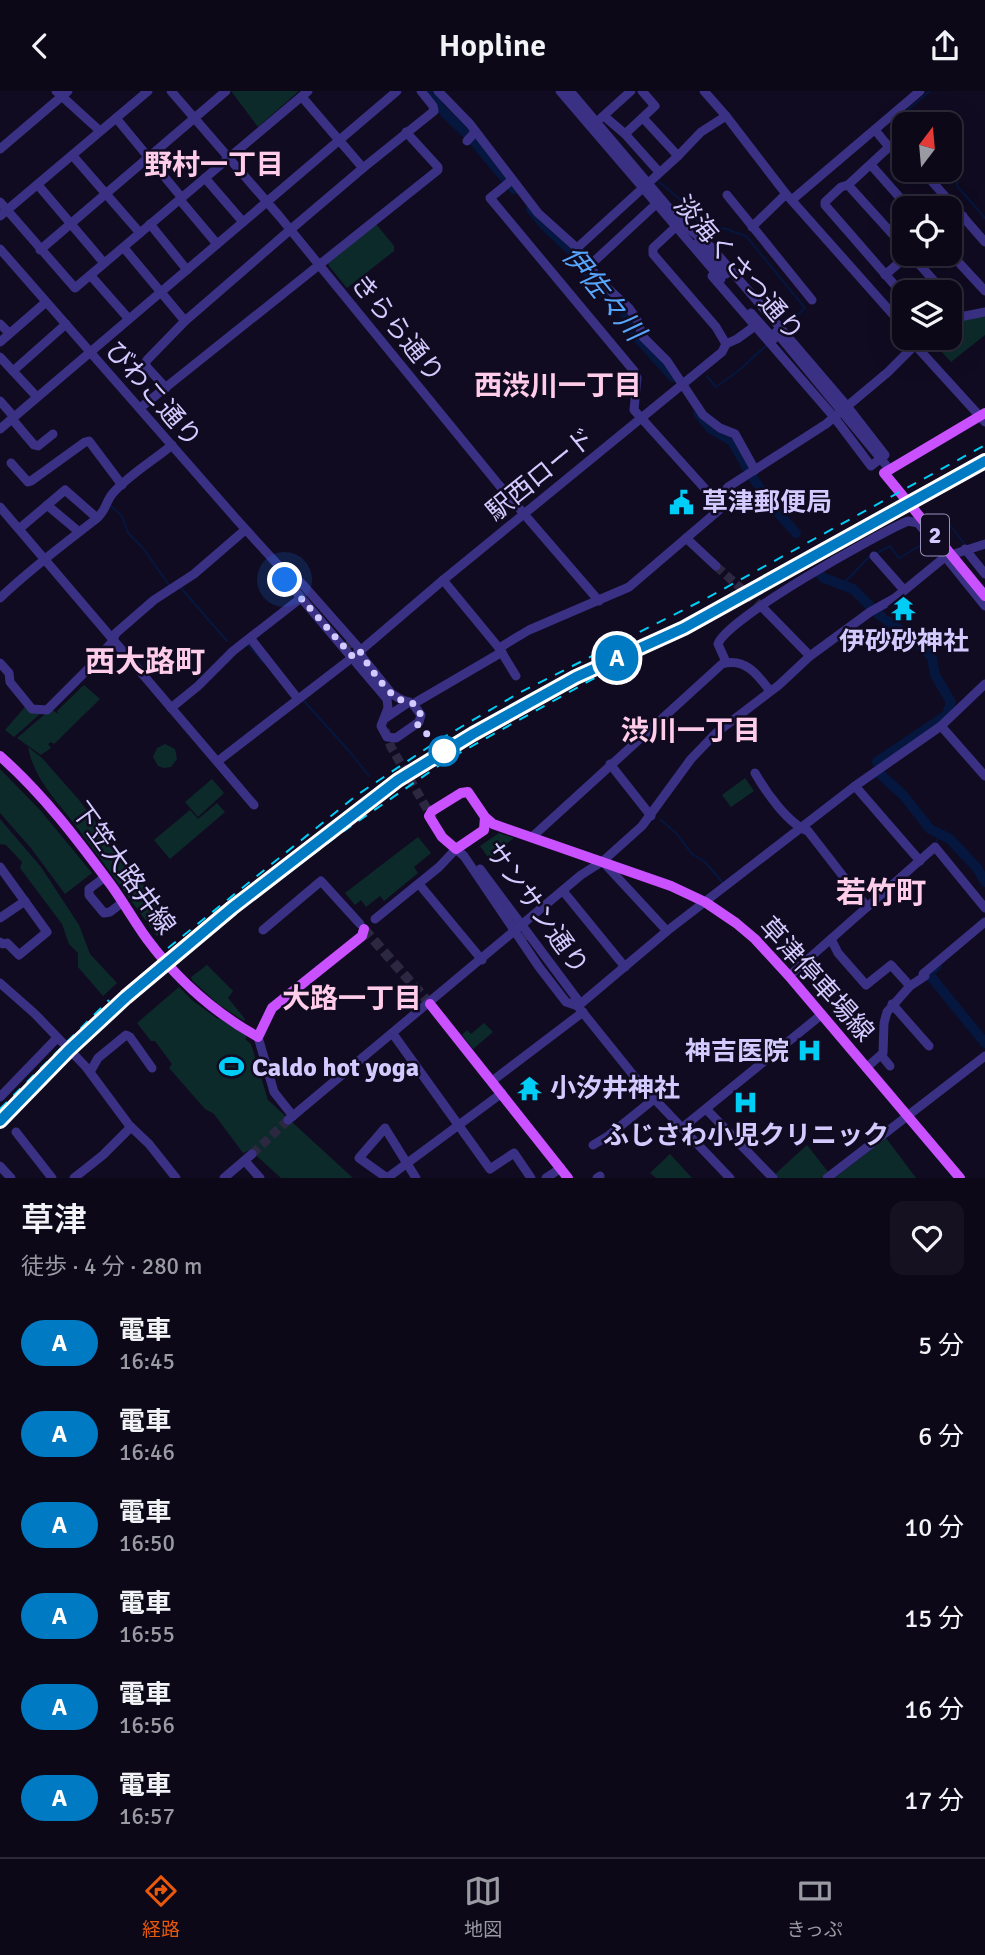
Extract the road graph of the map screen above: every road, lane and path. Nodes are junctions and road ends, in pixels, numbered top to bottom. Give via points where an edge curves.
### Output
1 (148, 91) edge
2 (171, 91) edge
3 (226, 91) edge
4 (397, 91) edge
5 (421, 91) edge
6 (438, 91) edge
7 (560, 91) edge
8 (571, 91) edge
9 (631, 91) edge
10 (642, 91) edge
11 (704, 91) edge
12 (920, 91) edge
13 (62, 93) edge
14 (305, 94) edge
15 (726, 115) junction
16 (116, 118) junction
17 (643, 118) junction
18 (195, 119) junction
19 (600, 119) junction
20 (875, 130) junction
21 (100, 131) junction
22 (406, 132) junction
23 (475, 132) junction
24 (625, 134) junction
25 (341, 139) junction
26 (467, 141) dead end
27 (889, 147) junction
28 (0, 149) edge
29 (892, 149) edge
30 (73, 156) junction
31 (678, 156) junction
32 (149, 157) junction
33 (228, 159) junction
34 (871, 165) junction
35 (363, 168) junction
36 (659, 172) junction
37 (205, 178) junction
38 (510, 182) junction
39 (933, 182) edge
40 (38, 185) junction
41 (645, 185) junction
42 (848, 185) junction
43 (107, 193) junction
44 (727, 195) dead end
45 (790, 196) junction
46 (898, 196) edge
47 (181, 199) junction
48 (0, 201) edge
49 (266, 202) junction
50 (656, 204) junction
51 (4, 213) edge
52 (963, 216) joint
53 (243, 222) junction
54 (71, 223) junction
55 (150, 224) junction
56 (679, 224) junction
57 (752, 227) junction
58 (290, 230) junction
59 (892, 231) edge
60 (140, 233) junction
61 (985, 242) edge
62 (217, 244) junction
63 (124, 248) junction
64 (577, 248) junction
65 (0, 249) edge
66 (40, 250) junction
67 (104, 263) junction
68 (319, 266) junction
69 (895, 266) edge
70 (920, 266) edge
71 (962, 266) edge
72 (588, 267) junction
73 (187, 270) junction
74 (885, 275) junction
75 (91, 276) junction
76 (712, 276) dead end
77 (933, 280) edge
78 (892, 283) edge
79 (985, 291) edge
80 (160, 292) junction
81 (812, 300) dead end
82 (46, 302) junction
83 (985, 312) edge
84 (892, 313) edge
85 (962, 316) edge
86 (128, 318) junction
87 (186, 321) junction
88 (0, 324) edge
89 (66, 324) junction
90 (755, 326) junction
91 (9, 333) junction
92 (0, 342) edge
93 (726, 344) junction
94 (906, 350) edge
95 (922, 350) edge
96 (90, 352) junction
97 (0, 357) edge
98 (13, 371) junction
99 (680, 386) junction
100 (166, 388) junction
101 (37, 397) junction
102 (0, 401) edge
103 (847, 406) junction
104 (139, 408) junction
105 (984, 416) edge
106 (834, 417) junction
107 (13, 418) junction
108 (642, 418) junction
109 (0, 429) edge
110 (53, 434) dead end
111 (172, 445) junction
112 (11, 463) dead end
113 (887, 471) junction
114 (752, 472) junction
115 (121, 485) junction
116 (47, 505) junction
117 (718, 506) junction
118 (0, 507) edge
119 (524, 514) junction
120 (97, 518) junction
121 (19, 529) junction
122 (245, 530) junction
123 (78, 531) junction
124 (685, 538) junction
125 (985, 544) edge
126 (965, 549) junction
127 (874, 556) dead end
128 (945, 558) junction
129 (44, 559) junction
130 (278, 565) junction
131 (716, 566) tunnel mouth
132 (985, 574) edge
133 (443, 580) junction
134 (985, 586) edge
135 (904, 590) junction
136 (985, 596) edge
137 (0, 597) edge
138 (301, 598) junction
139 (599, 601) junction
140 (985, 606) edge
141 (763, 608) tunnel mouth
142 (114, 639) junction
143 (251, 639) junction
144 (346, 641) tunnel mouth
145 (501, 650) junction
146 (356, 654) junction
147 (810, 656) junction
148 (726, 662) junction
149 (0, 663) edge
150 (516, 676) dead end
151 (985, 684) edge
152 (770, 691) junction
153 (298, 699) junction
154 (412, 703) junction
155 (171, 708) junction
156 (384, 719) junction
157 (942, 726) junction
158 (0, 756) edge
159 (218, 761) junction
160 (610, 764) junction
161 (755, 773) dead end
162 (985, 776) edge
163 (855, 786) junction
164 (254, 805) dead end
165 (651, 816) junction
166 (485, 817) junction
167 (802, 829) junction
168 (475, 836) junction
169 (532, 837) junction
170 (456, 849) junction
171 (603, 861) junction
172 (920, 861) junction
173 (0, 867) edge
174 (105, 877) junction
175 (419, 884) junction
176 (563, 891) junction
177 (25, 901) junction
178 (123, 902) junction
179 (705, 902) junction
180 (867, 907) junction
181 (985, 908) edge
182 (0, 918) edge
183 (375, 919) dead end
184 (985, 922) edge
185 (362, 927) joint
186 (263, 929) dead end
187 (519, 929) junction
188 (667, 931) junction
189 (831, 939) junction
190 (1, 944) edge
191 (530, 944) tunnel mouth
192 (482, 960) junction
193 (625, 967) junction
194 (789, 976) junction
195 (0, 983) edge
196 (910, 986) junction
197 (430, 1004) junction
198 (892, 1005) junction
199 (578, 1012) junction
200 (821, 1015) junction
201 (393, 1034) junction
202 (258, 1037) junction
203 (58, 1038) junction
204 (929, 1046) dead end
205 (881, 1055) junction
206 (985, 1056) edge
207 (890, 1066) dead end
208 (152, 1068) dead end
209 (866, 1068) junction
210 (90, 1072) junction
211 (492, 1081) junction
212 (2, 1090) edge
213 (502, 1093) junction
214 (654, 1099) junction
215 (706, 1109) junction
216 (908, 1118) junction
217 (460, 1125) junction
218 (131, 1127) junction
219 (682, 1128) junction
220 (16, 1132) dead end
221 (593, 1145) dead end
222 (252, 1154) tunnel mouth
223 (245, 1161) junction
224 (407, 1163) junction
225 (0, 1166) edge
226 (561, 1168) junction
227 (528, 1174) edge
228 (11, 1178) edge
229 (52, 1178) edge
230 (74, 1178) edge
231 (176, 1178) edge
232 (224, 1178) edge
233 (260, 1178) edge
234 (387, 1178) edge
235 (416, 1178) edge
236 (515, 1178) edge
237 (546, 1178) edge
238 (568, 1178) edge
239 (730, 1178) edge
240 (773, 1178) edge
241 (827, 1178) edge
242 (960, 1178) edge

1 - 16 street
2 - 18 street, きらら通り
3 - 18 street
4 - 25 street
5 - 22 street via 434,111
6 - 23 street
7 - 41 street, 淡海くさつ通り
8 - 19 street, 淡海くさつ通り
9 - 19 street
10 - 17 street via 655,106
11 - 15 street
12 - 20 street
13 - 21 street
13 - 28 street
14 - 25 street
14 - 33 street
15 - 31 street
15 - 45 street
16 - 21 street
16 - 32 street
17 - 24 street
17 - 31 street
18 - 32 street
18 - 33 street, きらら通り
19 - 24 street
19 - 41 street, 淡海くさつ通り
20 - 27 street
20 - 45 street
21 - 30 street
22 - 35 street
22 - 68 street via 438,170
23 - 26 street
23 - 38 street
24 - 36 street
25 - 35 street
25 - 49 street
27 - 29 street
27 - 34 street
30 - 40 street
30 - 43 street
31 - 36 street
32 - 43 street
32 - 47 street
33 - 37 street
33 - 49 street, きらら通り
34 - 42 street
34 - 46 street
35 - 58 street
36 - 41 street
37 - 47 street
37 - 53 street
38 - 64 street
38 - 108 street via 491,198 634,371 633,406
39 - 52 street
40 - 51 street
40 - 54 street
41 - 50 street, 淡海くさつ通り
41 - 56 street, 淡海くさつ通り
41 - 64 street
42 - 59 street
42 - 74 street via 825,205
43 - 54 street
43 - 60 street
44 - 57 street
45 - 57 street
45 - 84 street
47 - 55 street
47 - 62 street
48 - 51 street
49 - 53 street
49 - 58 street, きらら通り
50 - 56 street, 淡海くさつ通り
50 - 72 street
51 - 66 street
52 - 61 street
53 - 62 street
54 - 66 street
54 - 67 street
55 - 60 street
55 - 73 street
56 - 93 street via 653,248 653,254
56 - 103 street via 711,247
56 - 113 street, 淡海くさつ通り
57 - 81 street
58 - 68 street, きらら通り
58 - 87 street
60 - 63 street
62 - 73 street
63 - 67 street
63 - 80 street
64 - 72 street
65 - 82 street, びわこ通り
66 - 75 street via 75,288
67 - 75 street
68 - 100 street
68 - 119 street, きらら通り
69 - 74 street
70 - 77 street
71 - 79 street
72 - 99 street via 632,312 643,337 667,361
73 - 80 street
74 - 78 street
75 - 86 street
76 - 90 street
80 - 86 street
80 - 87 street
82 - 89 street, びわこ通り
82 - 91 street
83 - 85 street
86 - 96 street
87 - 100 street via 145,365
88 - 91 street
89 - 96 street, びわこ通り
89 - 98 street
90 - 93 street, 駅西ロード
90 - 106 street
91 - 92 street
93 - 99 street, 駅西ロード
94 - 103 street
95 - 105 street
96 - 101 street
96 - 104 street, びわこ通り
97 - 98 street
98 - 101 street
99 - 108 street, 駅西ロード
99 - 114 street via 703,415 734,434
100 - 104 street
101 - 107 street
102 - 107 street
103 - 106 street
103 - 106 street via 885,455 871,465
104 - 111 street, びわこ通り
105 - 113 main road
106 - 114 street
107 - 109 street
107 - 110 street via 34,445
108 - 117 street
108 - 119 street, 駅西ロード
111 - 115 street
111 - 122 street, びわこ通り
112 - 115 street via 32,481 89,441
113 - 134 main road, 2
113 - 136 main road, 2
114 - 117 street via 728,487
115 - 120 street
116 - 120 street via 68,490
116 - 121 street
116 - 123 street
117 - 124 street
118 - 121 street
119 - 133 street, 駅西ロード
119 - 139 street, きらら通り
120 - 123 street
121 - 129 street
122 - 130 street, びわこ通り
122 - 142 street via 154,600
123 - 129 street
124 - 131 street
124 - 139 street via 629,587
125 - 126 street
126 - 128 street
126 - 132 street
127 - 135 street
128 - 135 street
128 - 140 street
128 - 148 street via 918,523 905,521 780,593 724,633 718,644
129 - 137 street
129 - 142 street
130 - 138 street, びわこ通り
130 - 144 street
130 - 146 street, びわこ通り via 304,586
133 - 145 street
133 - 146 street, 駅西ロード
135 - 147 street
138 - 143 street
138 - 146 street, びわこ通り
139 - 145 street via 529,630
141 - 147 street
142 - 149 street via 47,710 32,709
142 - 155 street
143 - 153 street
143 - 155 street
145 - 150 street
145 - 154 street
146 - 153 street, 駅西ロード
146 - 154 street, びわこ通り via 392,694
146 - 156 street, びわこ通り via 387,699
147 - 152 street
148 - 152 street via 749,667
148 - 160 street
151 - 157 street
152 - 165 street via 702,747
153 - 159 street, 駅西ロード
154 - 156 street
154 - 156 street, びわこ通り via 421,715 419,722 396,738 387,737
155 - 159 street
157 - 162 street
157 - 163 street
158 - 174 main road, 下笠大路井線 via 44,799
159 - 164 street
160 - 165 street
160 - 169 street
161 - 167 street
163 - 167 street
163 - 172 street
165 - 171 street
166 - 168 main road via 485,829
166 - 169 main road, 草津停車場線
166 - 170 main road, 草津停車場線 via 465,792 432,811 429,818
167 - 179 street
167 - 180 street
168 - 170 main road
168 - 187 street, サンサン通り via 466,851
169 - 171 main road, 草津停車場線
170 - 175 street
170 - 187 street, サンサン通り
171 - 176 street
171 - 179 main road, 草津停車場線
171 - 188 street
172 - 180 street
172 - 181 street via 935,847
173 - 177 street
174 - 178 main road, 下笠大路井線
174 - 178 street via 89,895 104,913
175 - 183 street
175 - 192 street
176 - 187 street
176 - 193 street
177 - 182 street
177 - 190 street via 47,932 19,955 8,943
178 - 202 main road, 下笠大路井線 via 148,940 193,990
179 - 188 street
179 - 194 main road, 草津停車場線 via 755,939
180 - 189 street
184 - 196 street
185 - 186 street via 321,881
185 - 202 main road via 362,936 272,1008
187 - 192 street
187 - 199 street, サンサン通り via 566,1002
188 - 193 street
189 - 194 street
189 - 196 street via 866,985 891,965
191 - 199 street
192 - 197 street
193 - 199 street
194 - 200 main road, 草津停車場線
195 - 203 street
196 - 198 street
197 - 201 street
197 - 211 main road
198 - 204 street
198 - 205 street via 885,1018
199 - 211 street
199 - 214 street, サンサン通り
200 - 209 main road, 草津停車場線
200 - 215 street
201 - 202 street via 291,1118 275,1095
201 - 217 street
203 - 210 street
203 - 212 street
205 - 207 street
205 - 209 street
206 - 216 street
208 - 210 street via 126,1035 98,1058
209 - 216 main road, 草津停車場線
210 - 218 street
211 - 213 main road
213 - 217 street
213 - 226 main road
214 - 219 street, サンサン通り
214 - 221 street
215 - 219 street
215 - 240 street
216 - 241 street
216 - 242 main road, 草津停車場線
217 - 224 street
217 - 227 street via 490,1169 514,1153
218 - 230 street
218 - 231 street
219 - 239 street, サンサン通り
220 - 229 street
222 - 223 street
223 - 232 street
223 - 233 street
224 - 234 street
224 - 234 street via 385,1129 359,1158
224 - 235 street
225 - 228 street
226 - 237 street
226 - 238 main road
227 - 236 street

